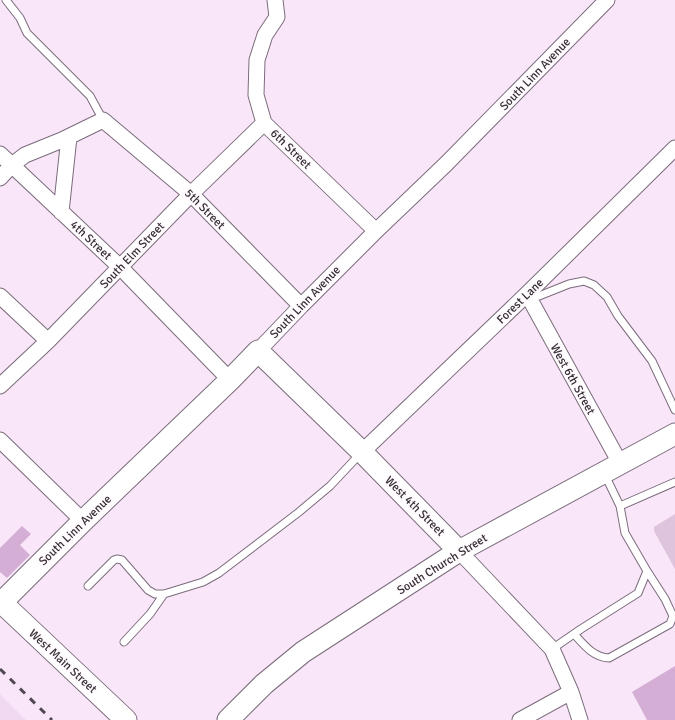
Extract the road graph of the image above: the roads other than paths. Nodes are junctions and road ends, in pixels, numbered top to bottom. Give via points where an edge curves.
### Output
1 (6, 0) edge
2 (275, 0) edge
3 (607, 0) edge
4 (103, 120) junction
5 (264, 123) junction
6 (69, 137) junction
7 (675, 148) edge
8 (0, 154) edge
9 (12, 166) junction
10 (0, 178) edge
11 (191, 194) junction
12 (61, 212) junction
13 (376, 231) junction
14 (120, 267) junction
15 (527, 294) junction
16 (0, 296) edge
17 (301, 306) junction
18 (48, 341) junction
19 (258, 351) junction
20 (230, 380) junction
21 (0, 386) edge
22 (675, 410) edge
23 (675, 434) edge
24 (0, 440) edge
25 (362, 452) junction
26 (611, 468) junction
27 (675, 482) edge
28 (620, 506) junction
29 (83, 521) junction
30 (459, 551) junction
31 (647, 571) junction
32 (88, 586) dead end
33 (164, 594) junction
34 (0, 602) edge
35 (574, 634) junction
36 (124, 642) dead end
37 (552, 649) junction
38 (571, 692) junction
39 (126, 720) edge
40 (228, 720) edge
41 (520, 720) edge
42 (580, 720) edge

1 - 4 lane via 20,18 27,33 90,96
2 - 5 street, 6th Street via 278,17 265,34 257,60 256,95
3 - 13 street, South Linn Avenue via 446,164
4 - 6 street
4 - 11 street, 5th Street
5 - 11 street, South Elm Street
5 - 13 street, 6th Street
6 - 9 street via 25,155
6 - 12 street
7 - 15 street, Forest Lane
8 - 9 street, 4th Street
9 - 10 street
9 - 12 street, 4th Street
11 - 14 street, South Elm Street
11 - 17 street, 5th Street
12 - 14 street, 4th Street
13 - 17 street, South Linn Avenue
14 - 18 street, South Elm Street
14 - 20 street, 4th Street
15 - 22 lane via 539,296 584,281 594,285 607,298 652,361
15 - 25 street, Forest Lane
15 - 26 street, West 6th Street
16 - 18 street
17 - 19 street, South Linn Avenue
18 - 21 street, South Elm Street
19 - 20 street, South Linn Avenue
19 - 25 street, West 4th Street
20 - 29 street, South Linn Avenue
23 - 26 street, South Church Street
24 - 29 street
25 - 30 street, West 4th Street
25 - 33 lane via 330,486 219,573 203,582
26 - 28 lane
26 - 30 street, South Church Street
27 - 28 lane
28 - 31 lane via 625,533
29 - 34 street, South Linn Avenue
30 - 37 street, West 4th Street
30 - 40 street, South Church Street via 303,652 264,684
31 - 35 lane via 638,593
31 - 35 lane via 665,599 672,616 670,624 609,658 601,658 589,650
32 - 33 lane via 117,559 122,560 148,590 155,594
33 - 36 lane via 150,614
34 - 39 street, West Main Street
35 - 37 lane
37 - 38 street, West 4th Street
38 - 41 street
38 - 42 street, West 4th Street

